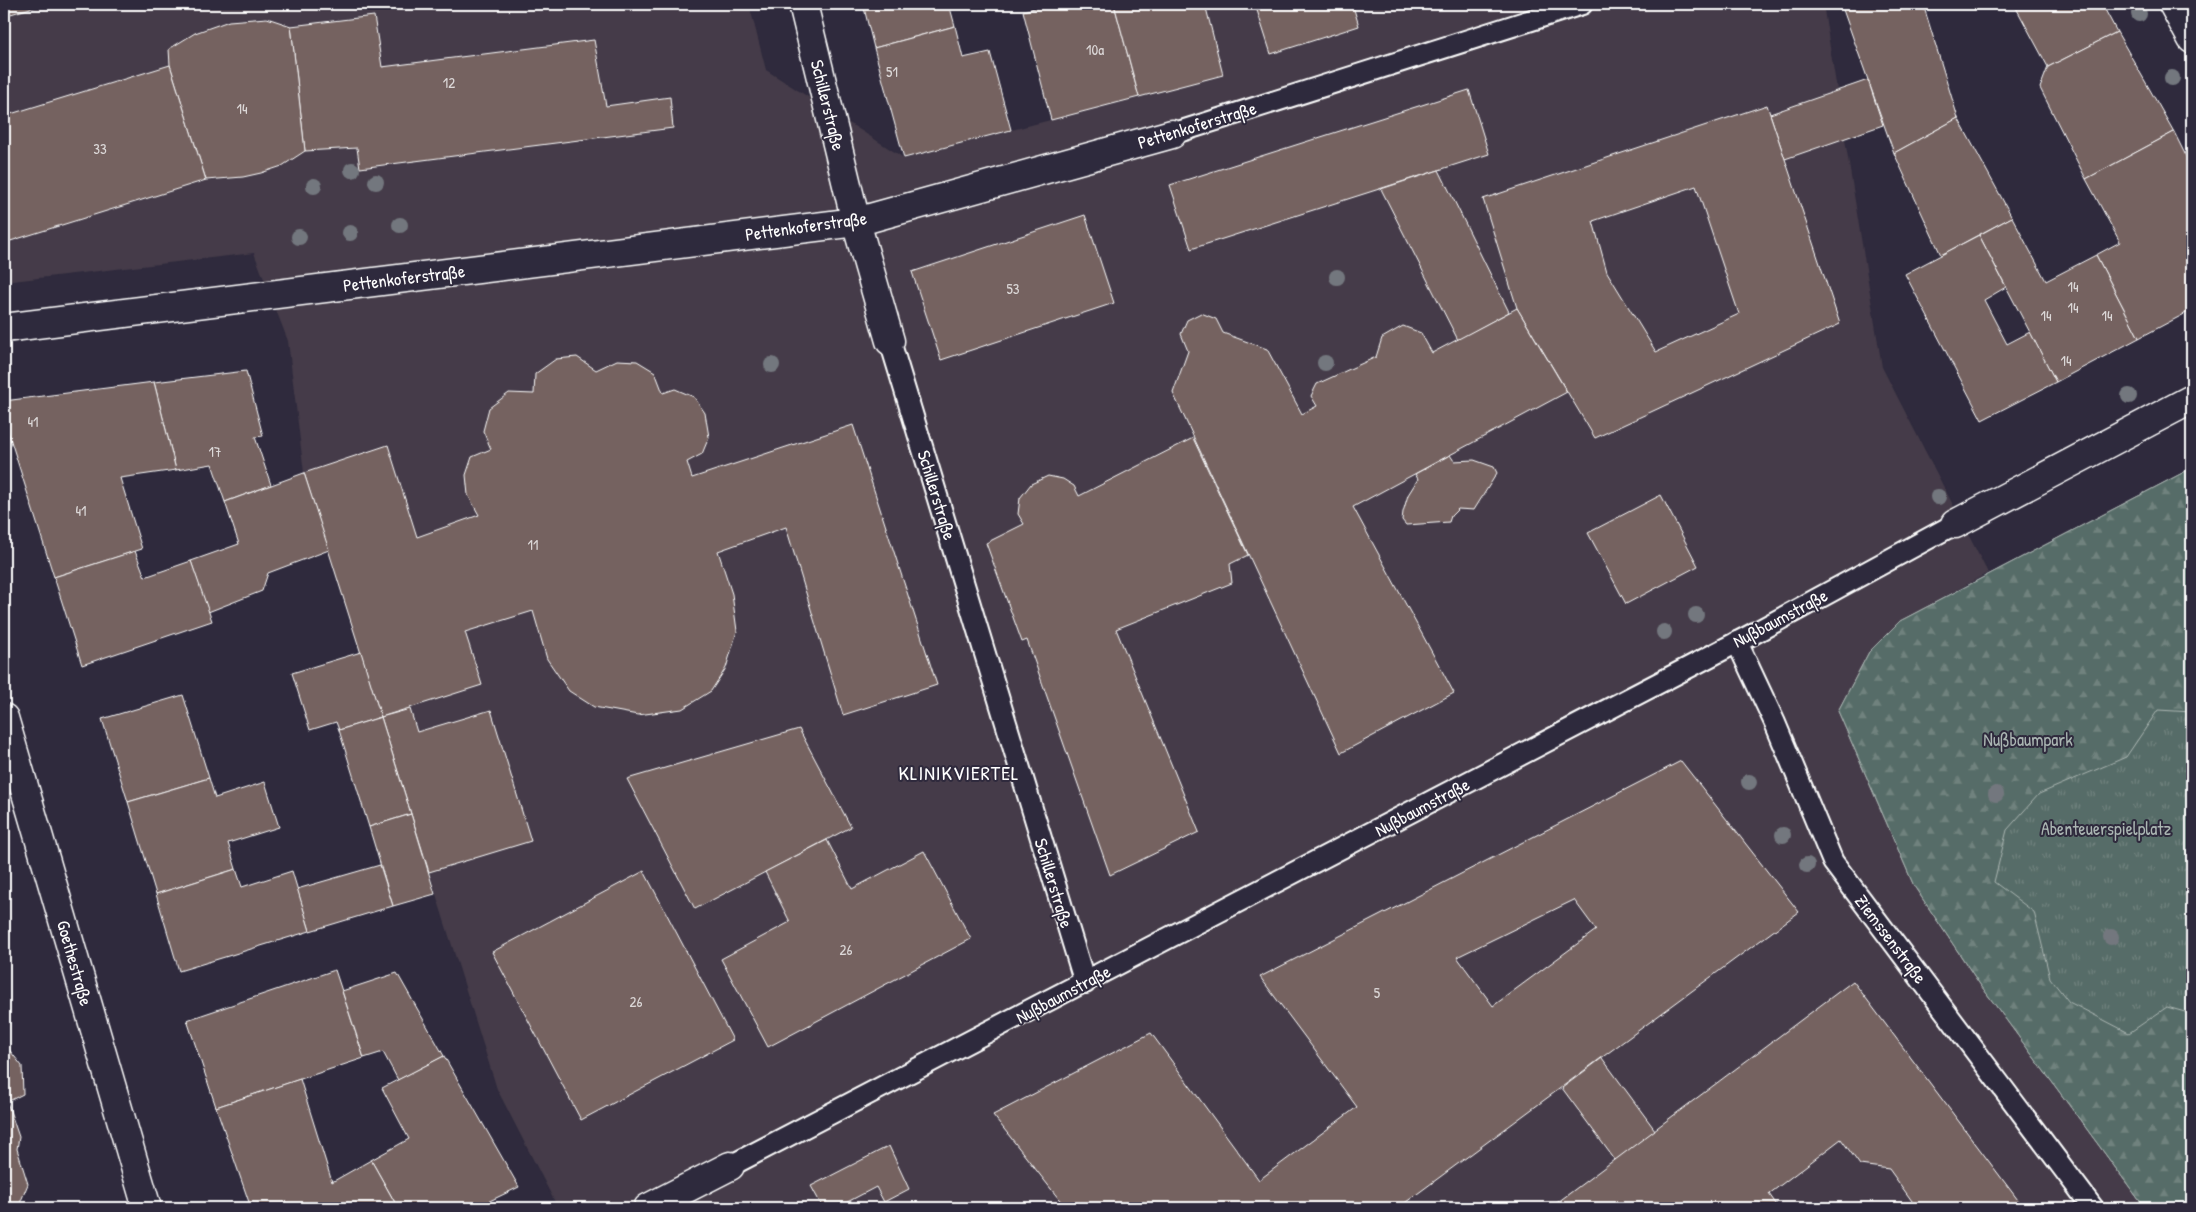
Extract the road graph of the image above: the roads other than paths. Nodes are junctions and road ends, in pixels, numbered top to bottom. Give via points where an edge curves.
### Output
1 (803, 4) edge
2 (1582, 4) edge
3 (2173, 4) edge
4 (2192, 39) edge
5 (1172, 134) joint
6 (856, 222) junction
7 (4, 328) edge
8 (890, 341) joint
9 (2192, 399) edge
10 (1955, 524) joint
11 (1737, 642) junction
12 (4, 718) edge
13 (1085, 983) junction
14 (730, 1166) joint
15 (147, 1208) edge
16 (648, 1208) edge
17 (2093, 1208) edge

1 - 6 street, Schillerstraße
2 - 5 lane, Pettenkoferstraße
3 - 4 street
5 - 6 street, Pettenkoferstraße
6 - 7 street, Pettenkoferstraße
6 - 8 street, Schillerstraße
8 - 13 lane, Schillerstraße
9 - 10 street, Nußbaumstraße
10 - 11 lane, Nußbaumstraße
11 - 13 lane, Nußbaumstraße
11 - 17 lane, Ziemssenstraße via 1833,862
12 - 15 street, Goethestraße
13 - 14 lane, Nußbaumstraße
14 - 16 street, Nußbaumstraße

